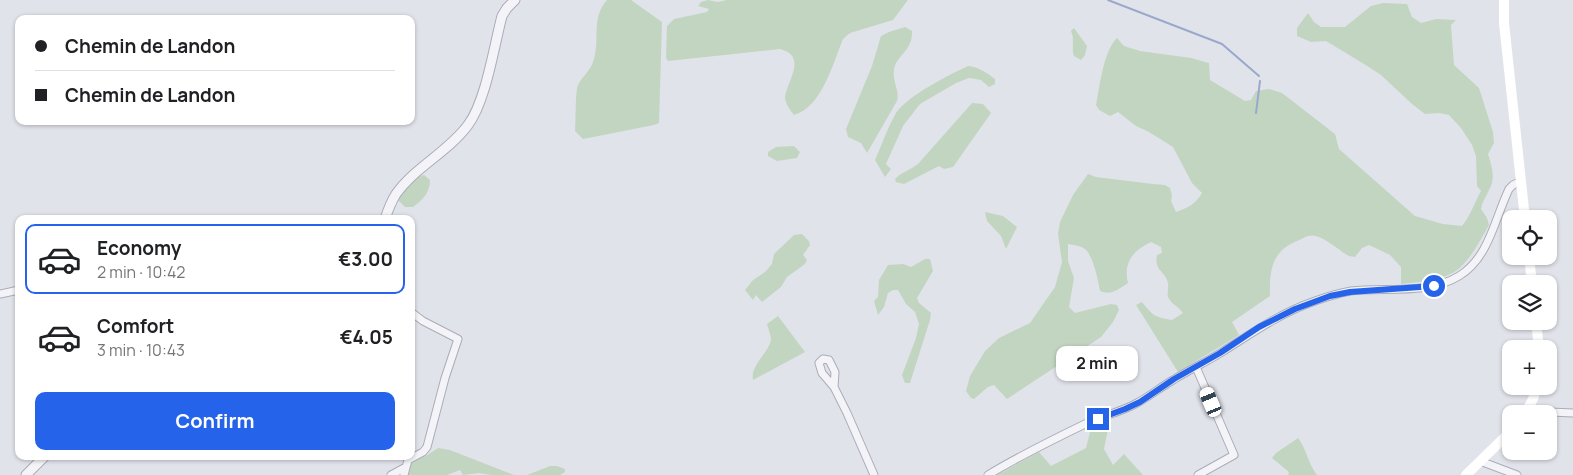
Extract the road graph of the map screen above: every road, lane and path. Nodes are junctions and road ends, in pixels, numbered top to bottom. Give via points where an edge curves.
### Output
1 (515, 0) edge
2 (1504, 0) edge
3 (1521, 181) junction
4 (1524, 210) edge
5 (386, 215) edge
6 (15, 291) edge
7 (0, 294) edge
8 (415, 315) edge
9 (1196, 367) junction
10 (834, 387) dead end
11 (1557, 413) edge
12 (1573, 413) edge
13 (1502, 440) edge
14 (415, 456) edge
15 (41, 460) edge
16 (408, 460) edge
17 (1480, 461) junction
18 (404, 472) edge
19 (26, 475) edge
20 (391, 475) edge
21 (874, 475) edge
22 (988, 475) edge
23 (1198, 475) edge
24 (1466, 475) edge
25 (1517, 475) edge

1 - 5 street via 502,16 481,98 468,126 404,184
2 - 3 main road
3 - 4 main road
3 - 9 street via 1509,189 1494,228 1478,257 1460,276 1434,286 1350,292 1315,301 1259,327
6 - 7 street
8 - 14 street via 458,339 426,447
9 - 22 street via 1132,405 1036,447
9 - 23 street via 1234,455
10 - 21 street
11 - 12 street
13 - 17 main road
15 - 19 street
16 - 18 street
17 - 24 main road
17 - 25 street
18 - 20 street

